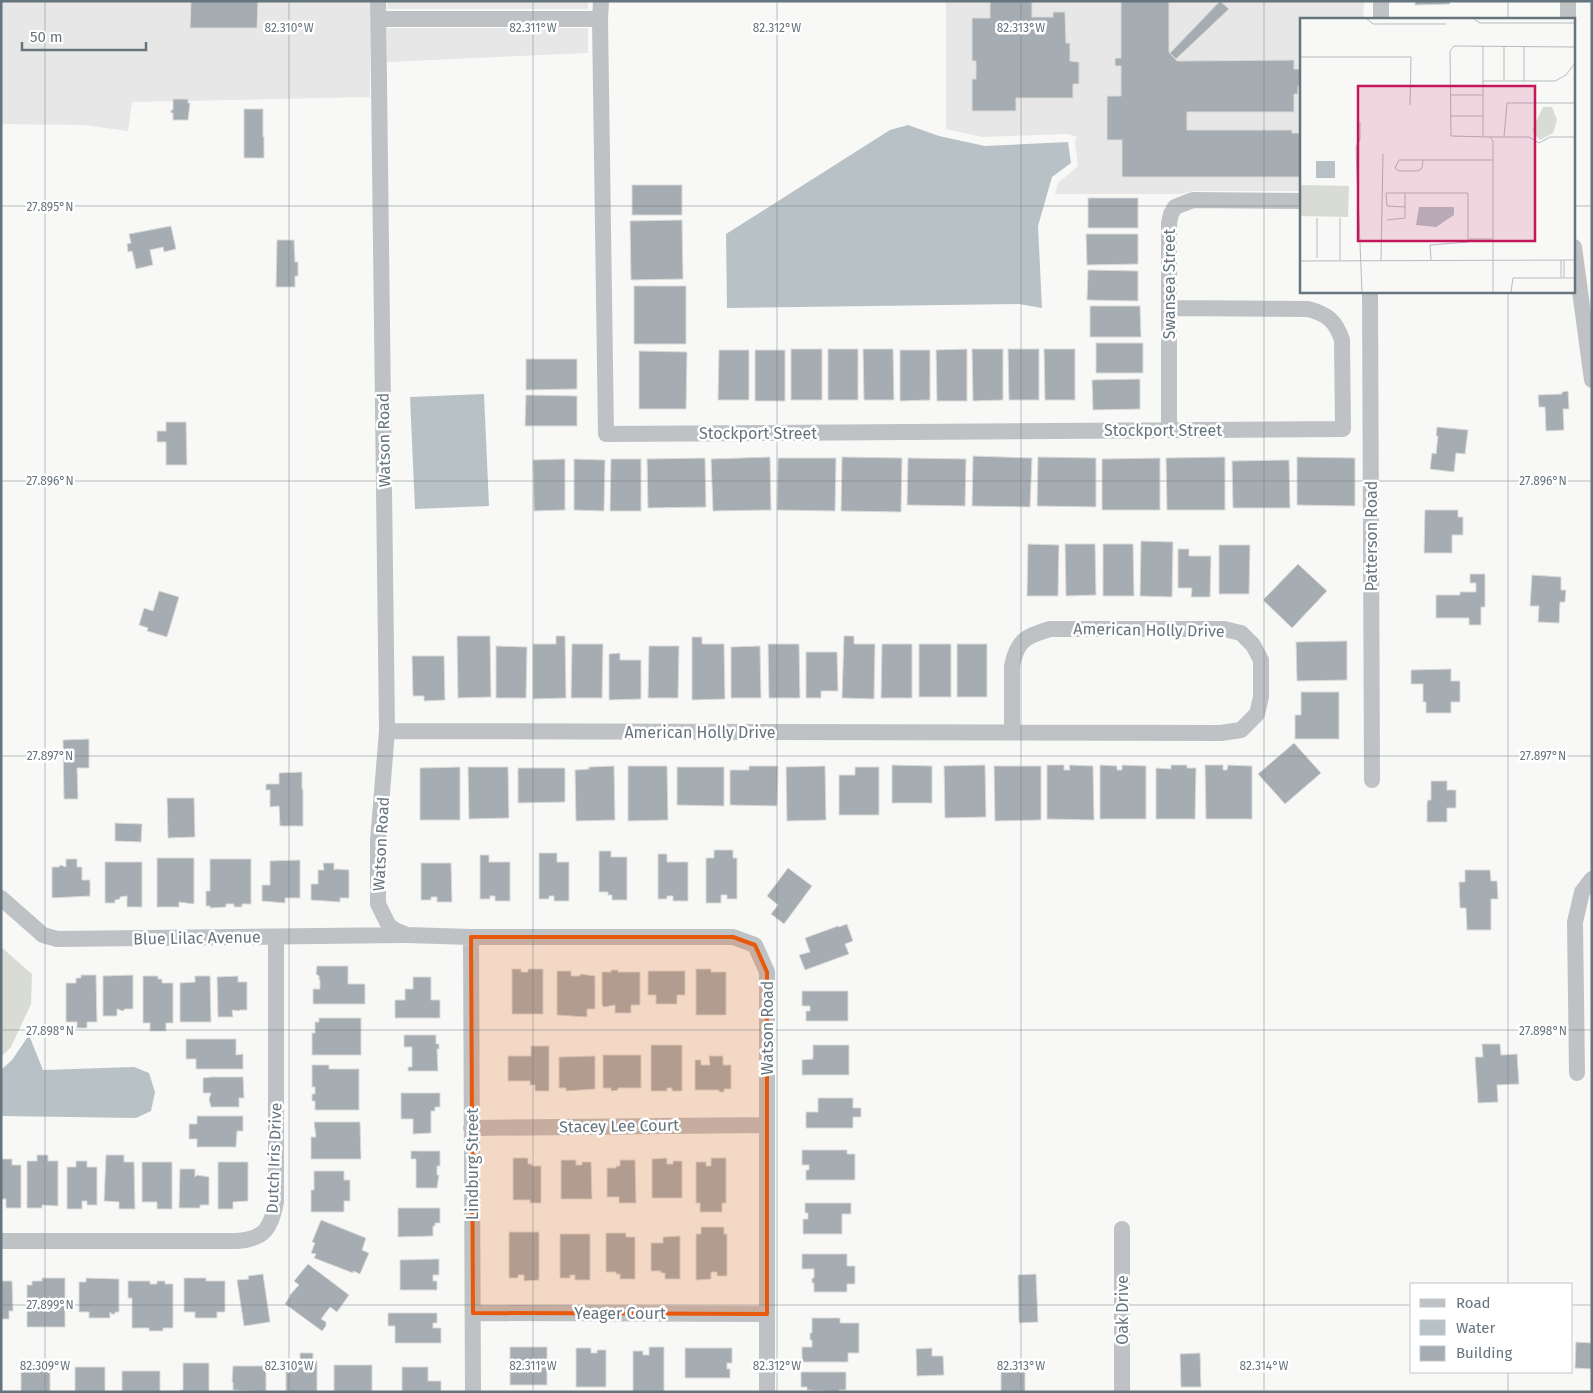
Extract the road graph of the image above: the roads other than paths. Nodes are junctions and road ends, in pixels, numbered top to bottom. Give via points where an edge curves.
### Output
1 (378, 1) edge
2 (601, 1) edge
3 (1381, 1) edge
4 (1568, 1) edge
5 (1381, 18) edge
6 (1568, 18) edge
7 (378, 19) junction
8 (600, 19) junction
9 (1300, 201) edge
10 (1576, 263) edge
11 (1370, 292) edge
12 (1169, 308) junction
13 (1592, 380) edge
14 (1169, 430) junction
15 (387, 731) junction
16 (1012, 732) junction
17 (1372, 780) dead end
18 (1592, 879) edge
19 (1, 898) edge
20 (407, 935) junction
21 (276, 937) junction
22 (471, 937) junction
23 (1577, 1073) dead end
24 (767, 1125) junction
25 (472, 1128) junction
26 (1122, 1229) dead end
27 (1, 1242) edge
28 (473, 1313) junction
29 (767, 1314) junction
30 (474, 1392) edge
31 (767, 1392) edge
32 (1122, 1392) edge

1 - 7 street, Watson Road
2 - 8 street, Stockport Street
3 - 5 street
4 - 6 street
7 - 8 street
7 - 15 street, Watson Road
8 - 14 street, Stockport Street via 606,434
9 - 12 street, Swansea Street via 1193,200 1176,207 1169,223
10 - 13 street
11 - 17 street, Patterson Road
12 - 14 street, Swansea Street
12 - 14 street, Stockport Street via 1308,309 1331,319 1342,340 1342,429
15 - 16 street, American Holly Drive
15 - 20 street, Watson Road via 378,841 378,904 389,926
16 - 16 street, American Holly Drive via 1221,733 1241,730 1257,714 1261,697 1261,660 1241,633 1224,629 1050,629 1021,641 1014,655
18 - 23 street via 1582,892 1576,922
19 - 21 street, Blue Lilac Avenue via 43,935 57,939
20 - 21 street, Blue Lilac Avenue
20 - 22 street, Watson Road
21 - 27 street, Dutch Iris Drive via 276,1202 272,1220 264,1232 251,1240 237,1241
22 - 24 street, Watson Road via 734,937 755,945 767,972
22 - 25 street, Lindburg Street
24 - 25 street, Stacey Lee Court
24 - 29 street, Watson Road
25 - 28 street, Lindburg Street
26 - 32 street, Oak Drive
28 - 29 street, Yeager Court
28 - 30 street, Lindburg Street
29 - 31 street, Watson Road

